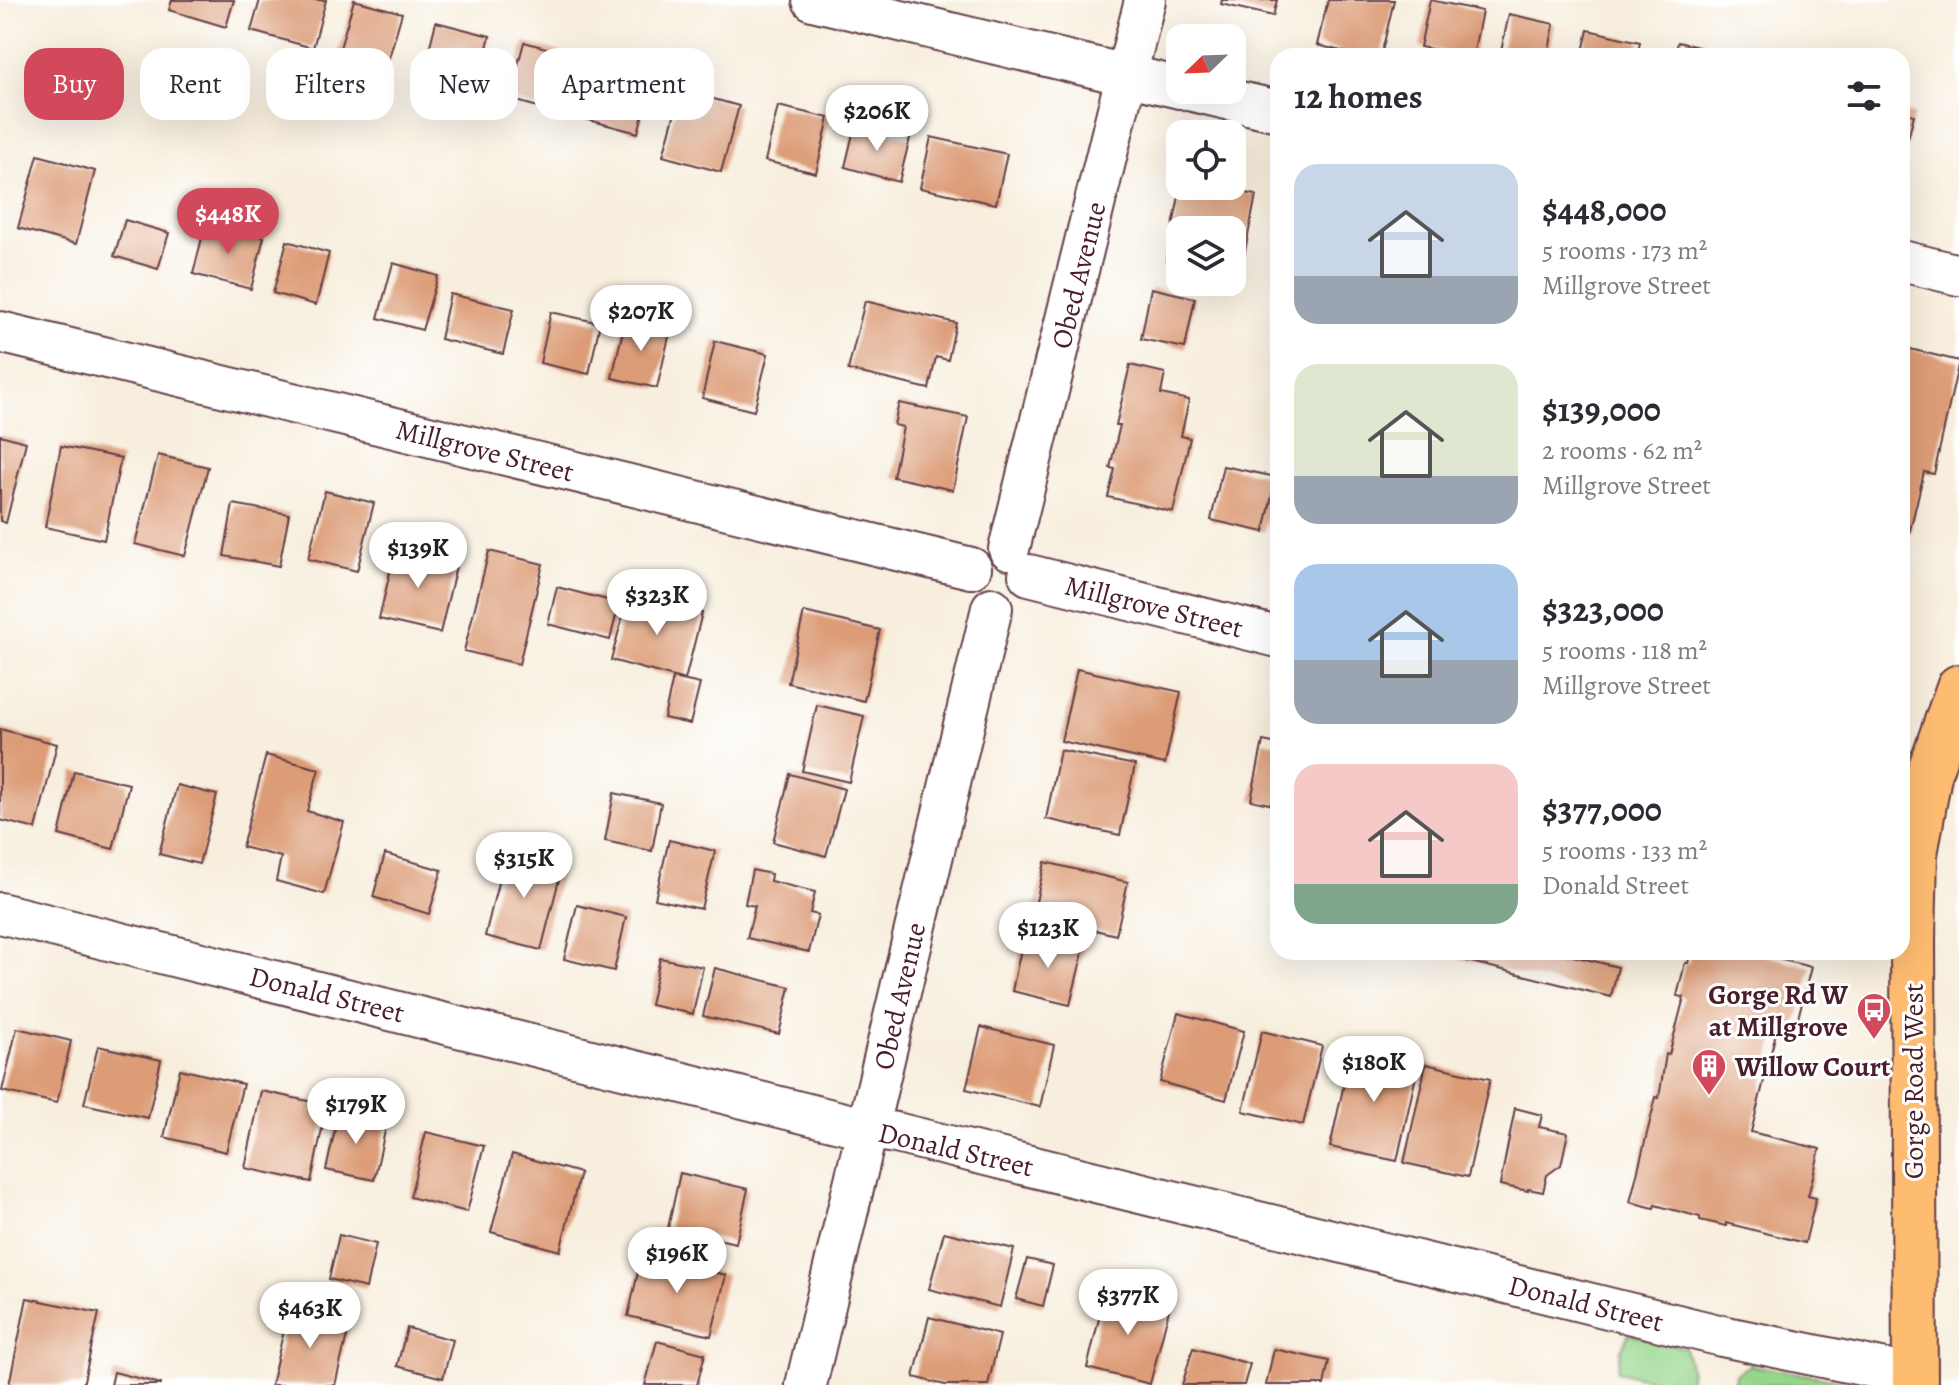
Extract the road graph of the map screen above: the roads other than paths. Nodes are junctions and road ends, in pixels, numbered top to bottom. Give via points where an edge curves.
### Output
1 (813, 0) edge
2 (1145, 0) edge
3 (1128, 75) junction
4 (1166, 84) edge
5 (1246, 103) edge
6 (1270, 109) edge
7 (1910, 263) edge
8 (1959, 275) edge
9 (0, 332) edge
10 (1019, 562) junction
11 (971, 568) junction
12 (992, 608) junction
13 (1270, 635) edge
14 (1959, 687) edge
15 (1913, 801) edge
16 (0, 913) edge
17 (868, 1129) junction
18 (1915, 1380) edge
19 (806, 1385) edge

1 - 3 street
2 - 3 street, Obed Avenue
3 - 4 street
3 - 10 street, Obed Avenue
5 - 6 street
7 - 8 street
9 - 11 street, Millgrove Street
10 - 11 street via 990,549
10 - 12 street via 1026,594
10 - 13 street, Millgrove Street
11 - 12 street via 970,588
12 - 17 street, Obed Avenue
14 - 15 main road, Gorge Road West via 1930,770
15 - 18 main road, Gorge Road West
16 - 17 street, Donald Street
17 - 18 street, Donald Street
17 - 19 street, Obed Avenue

